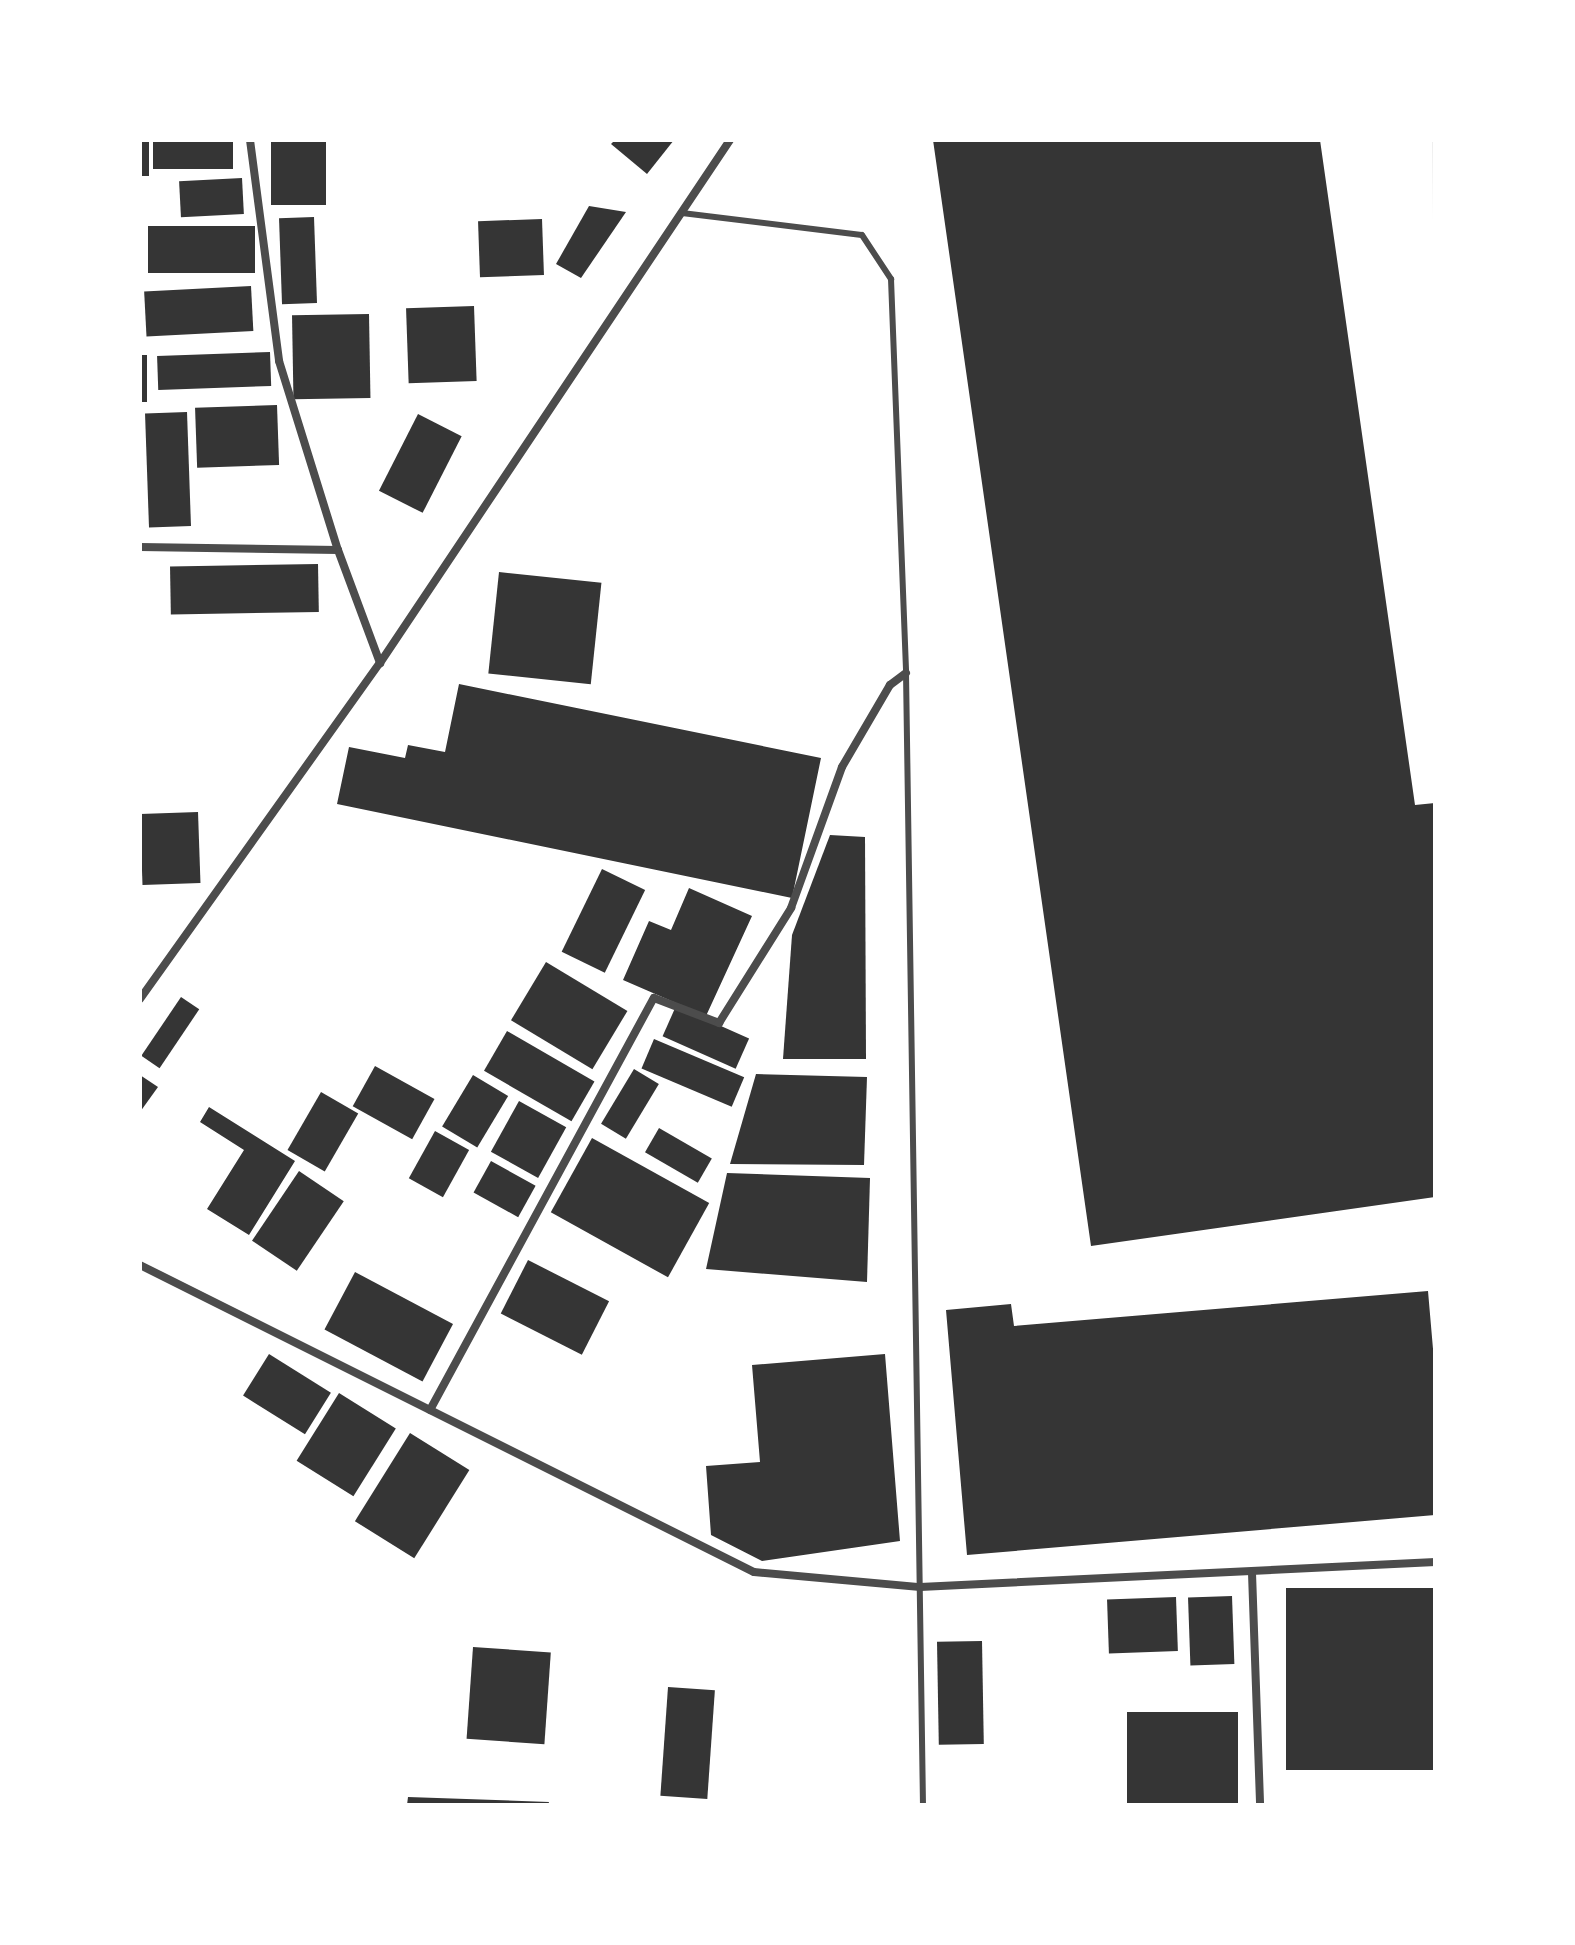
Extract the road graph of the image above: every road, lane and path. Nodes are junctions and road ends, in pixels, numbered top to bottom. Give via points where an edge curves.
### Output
1 (250, 140) edge
2 (730, 140) edge
3 (682, 213) junction
4 (140, 547) edge
5 (338, 550) junction
6 (380, 663) junction
7 (906, 673) junction
8 (140, 999) edge
9 (140, 1265) edge
10 (430, 1410) junction
11 (1435, 1562) edge
12 (1252, 1573) junction
13 (920, 1587) junction
14 (923, 1805) edge
15 (1260, 1805) edge

1 - 5 street via 279,361
2 - 3 street
3 - 6 street
3 - 7 lane via 862,235 891,279
4 - 5 street
5 - 6 street
6 - 8 street
7 - 10 street via 890,685 842,767 791,908 719,1023 654,998
7 - 13 lane
9 - 10 street
10 - 13 street via 754,1572
11 - 12 street
12 - 13 street
12 - 15 street
13 - 14 lane

